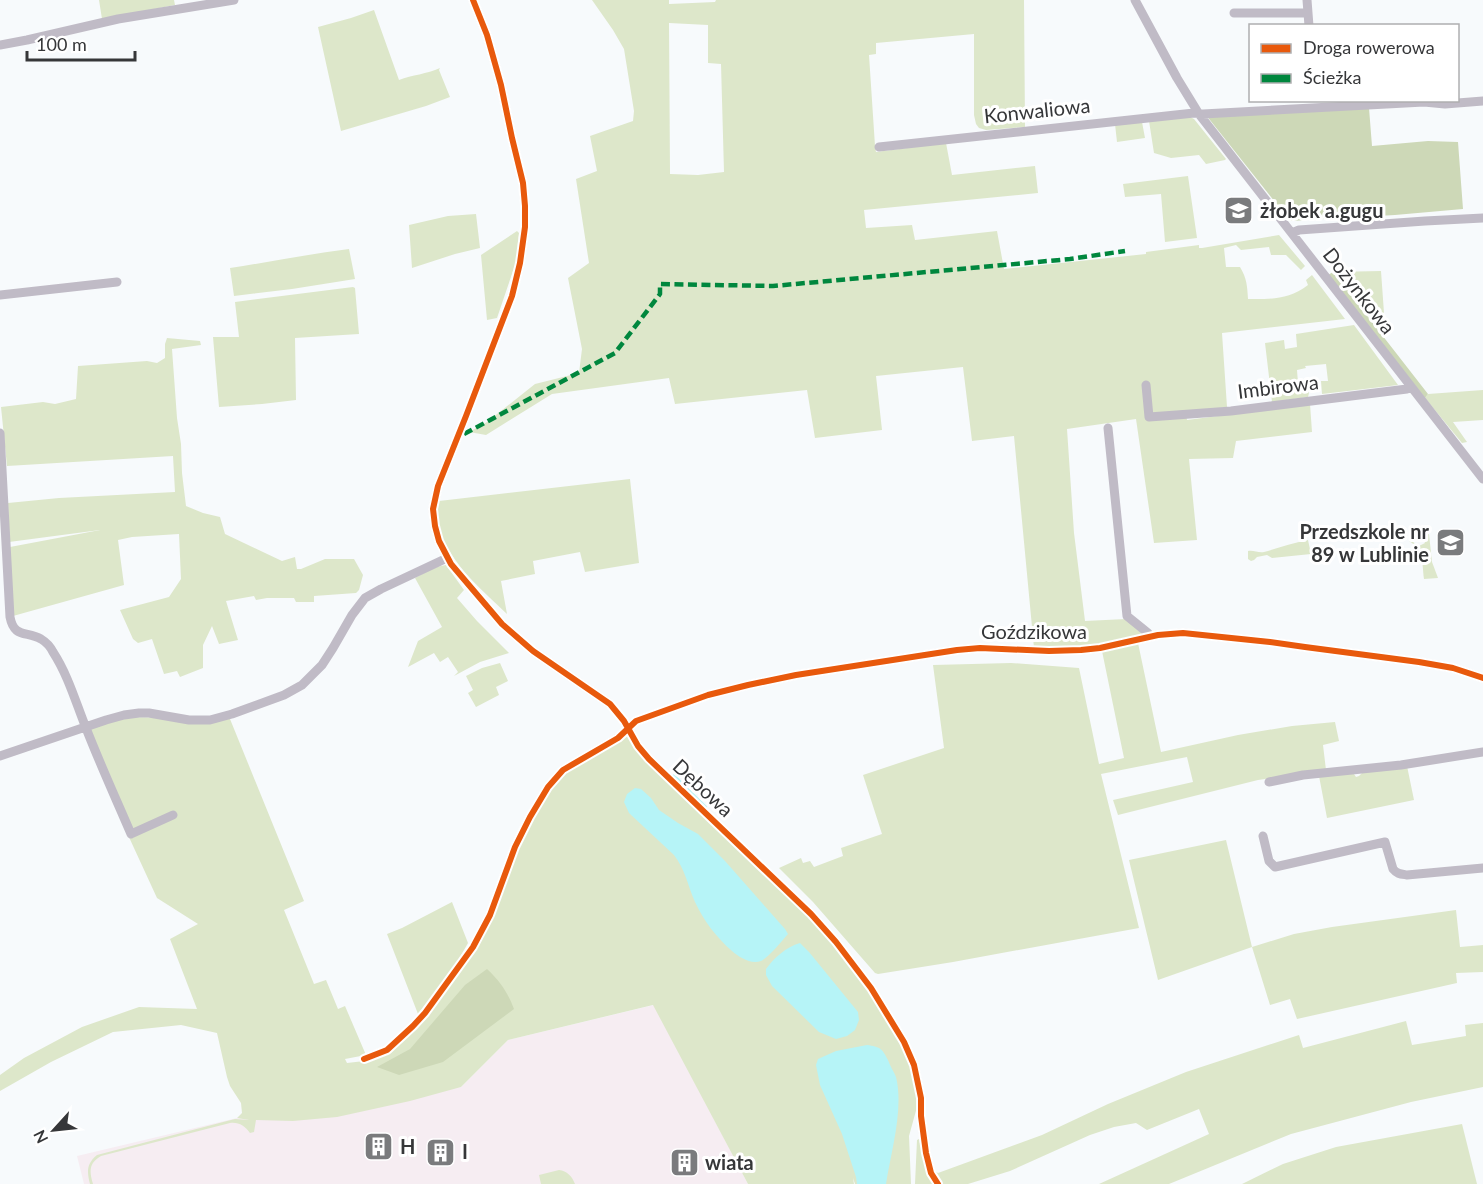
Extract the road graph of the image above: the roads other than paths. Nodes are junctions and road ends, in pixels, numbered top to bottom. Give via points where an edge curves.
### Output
1 (234, 0) edge
2 (473, 0) edge
3 (1135, 0) edge
4 (1307, 0) edge
5 (1234, 13) dead end
6 (1308, 13) junction
7 (1309, 24) edge
8 (0, 45) edge
9 (1483, 101) edge
10 (1315, 104) edge
11 (1199, 114) junction
12 (879, 147) dead end
13 (1483, 218) edge
14 (1292, 233) junction
15 (117, 282) dead end
16 (0, 295) edge
17 (1146, 385) dead end
18 (1411, 387) junction
19 (1108, 428) dead end
20 (0, 433) edge
21 (1483, 479) edge
22 (447, 558) junction
23 (1150, 636) junction
24 (1483, 678) edge
25 (85, 726) junction
26 (629, 729) junction
27 (1483, 752) edge
28 (0, 756) edge
29 (1269, 782) dead end
30 (173, 815) dead end
31 (1263, 836) dead end
32 (1483, 868) edge
33 (364, 1059) dead end
34 (938, 1184) edge

1 - 8 street via 117,19
2 - 22 street, Dębowa via 501,85 523,183 525,221 514,287 436,493 434,521
3 - 11 street, Dożynkowa
4 - 6 street
5 - 6 street
6 - 7 street
9 - 10 street, Konwaliowa
10 - 11 street, Konwaliowa
11 - 12 street, Konwaliowa
11 - 14 street, Dożynkowa
13 - 14 street
14 - 18 street, Dożynkowa
15 - 16 street
17 - 18 street, Imbirowa via 1149,417 1231,411
18 - 21 street, Dożynkowa
19 - 23 street via 1127,616
20 - 25 street via 13,627 42,639 53,651
22 - 25 street via 365,598 322,665 289,693 210,720 140,712
22 - 26 street, Dębowa via 502,624 533,651 610,704
23 - 24 street, Goździkowa via 1183,633 1270,642 1419,662
23 - 26 street, Goździkowa via 1081,650 968,649 808,673 708,695 639,719
25 - 28 street
25 - 30 street via 131,834
26 - 33 street, Goździkowa via 552,780 515,847 490,915 473,947 413,1026 387,1050
26 - 34 street, Dębowa via 649,759 817,920 871,988 914,1065 926,1153
27 - 29 street
31 - 32 street via 1269,861 1275,867 1385,842 1396,873

